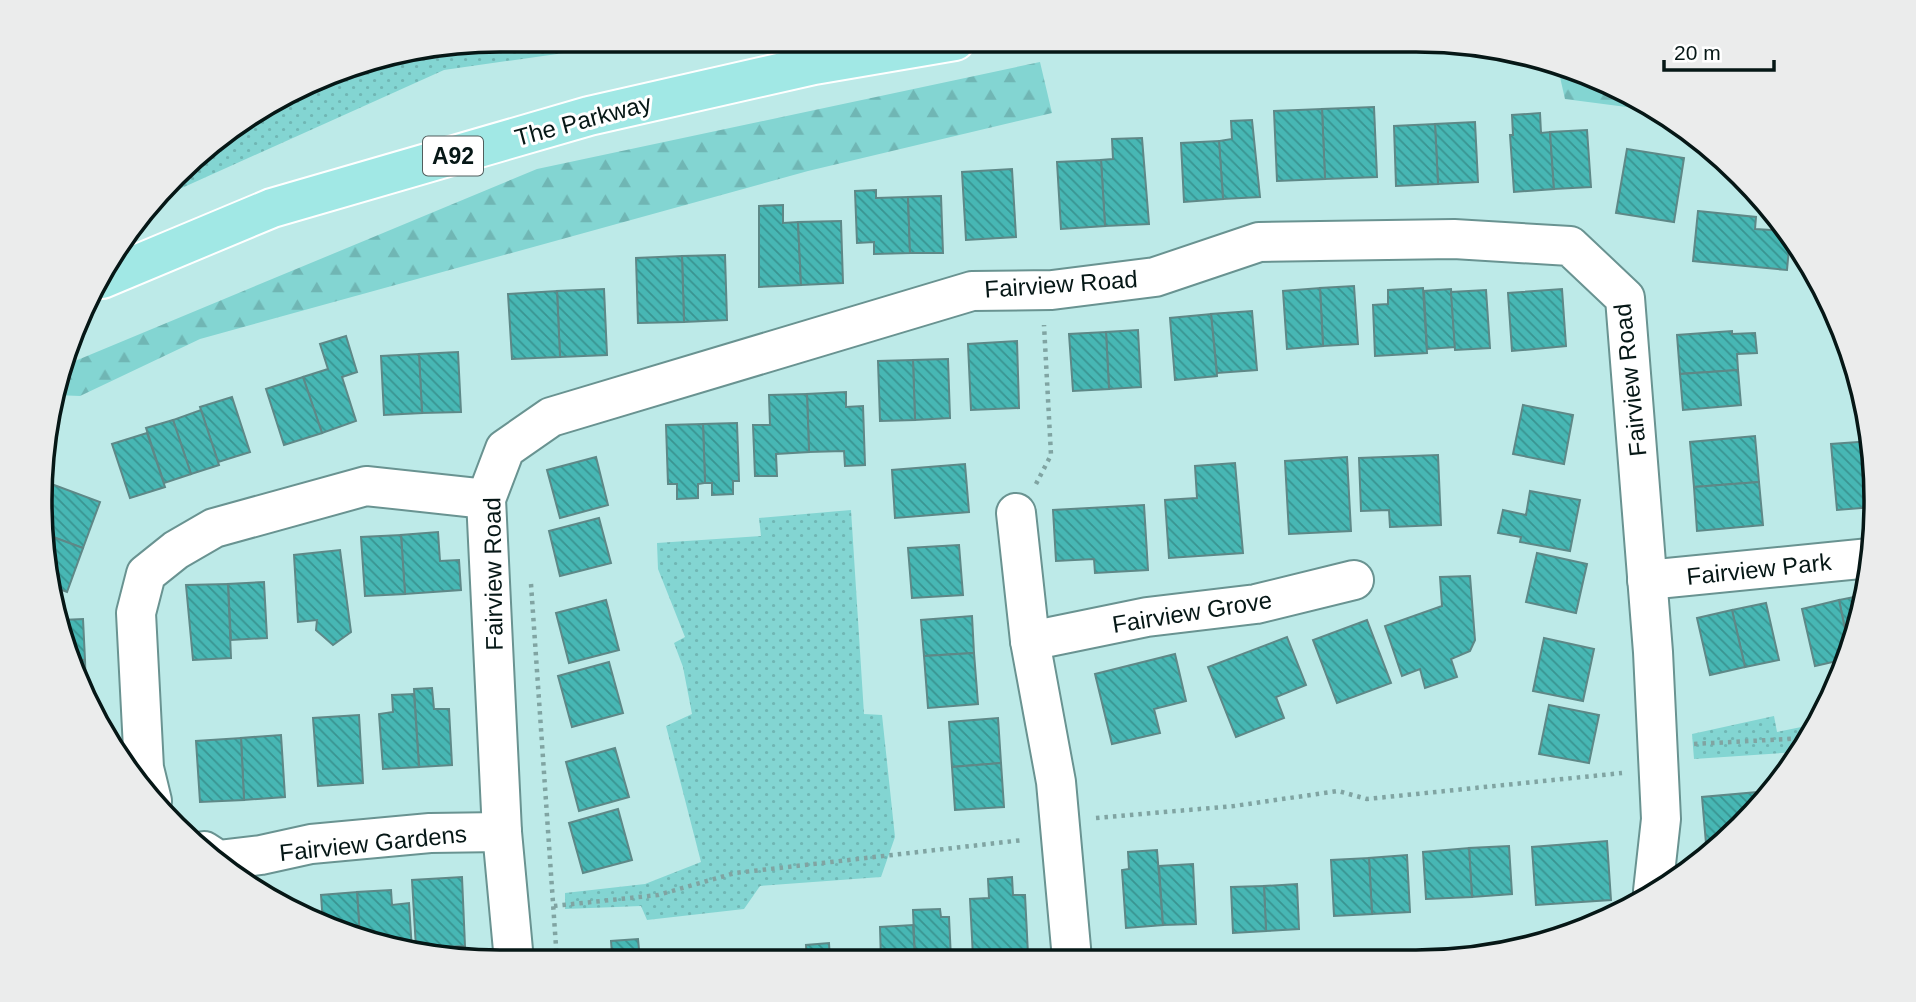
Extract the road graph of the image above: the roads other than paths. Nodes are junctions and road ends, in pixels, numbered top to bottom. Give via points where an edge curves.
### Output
1 (890, 52) edge
2 (115, 274) edge
3 (486, 499) junction
4 (1016, 513) road end
5 (1860, 559) edge
6 (1354, 580) dead end
7 (1647, 580) junction
8 (1030, 641) junction
9 (146, 775) edge
10 (502, 832) junction
11 (230, 858) edge
12 (1655, 879) edge
13 (513, 950) edge
14 (1071, 950) edge

1 - 2 main road, The Parkway / A92 via 589,116 272,208
3 - 7 street, Fairview Road via 505,449 551,416 972,291 1042,290 1155,277 1259,242 1454,239 1570,246 1625,298
3 - 9 street via 366,486 214,528 146,574 136,613
3 - 10 street, Fairview Road
4 - 8 street
5 - 7 street, Fairview Park
6 - 8 street, Fairview Grove via 1256,604 1147,617
7 - 12 street, Fairview Road via 1661,819
8 - 14 street via 1061,828
10 - 11 street, Fairview Gardens via 364,839
10 - 13 street, Fairview Road

